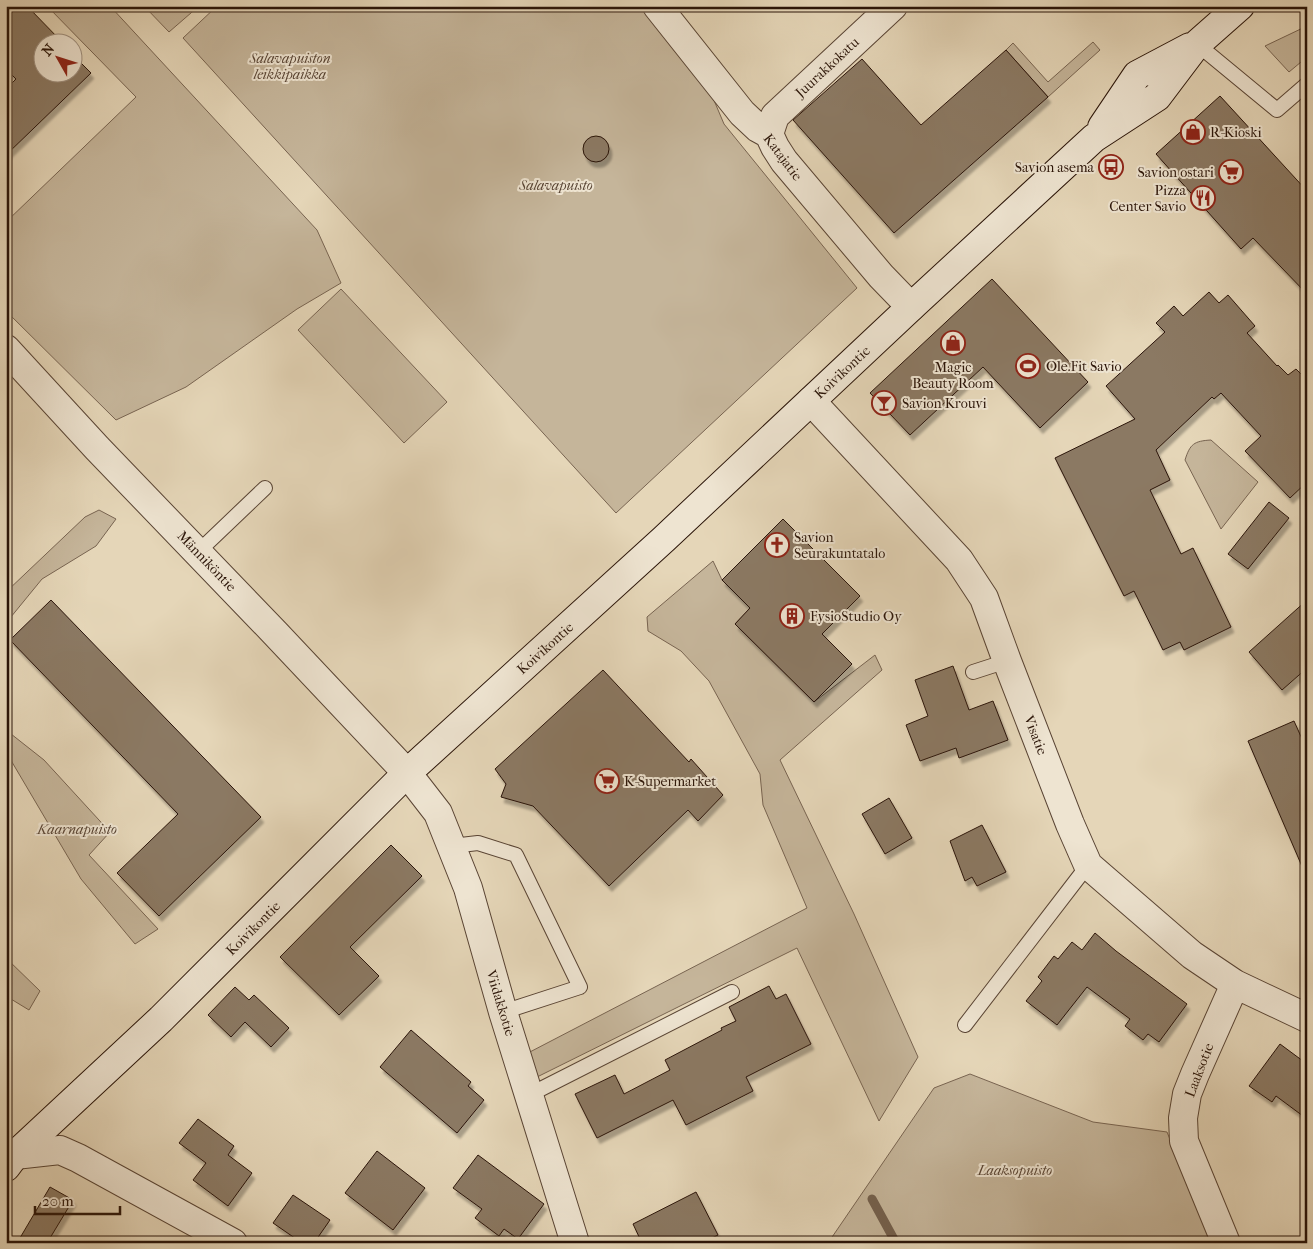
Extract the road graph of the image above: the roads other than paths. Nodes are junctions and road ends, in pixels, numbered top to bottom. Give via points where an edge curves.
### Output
1 (657, 6) edge
2 (893, 6) edge
3 (1240, 6) edge
4 (1197, 44) junction
5 (1307, 84) edge
6 (769, 134) junction
7 (911, 307) junction
8 (6, 349) edge
9 (811, 401) junction
10 (265, 488) dead end
11 (198, 552) junction
12 (1006, 660) junction
13 (973, 672) dead end
14 (407, 774) junction
15 (452, 846) junction
16 (1088, 865) junction
17 (1235, 984) junction
18 (732, 992) dead end
19 (503, 1012) junction
20 (1307, 1018) edge
21 (965, 1025) dead end
22 (529, 1095) junction
23 (11, 1161) edge
24 (233, 1243) edge
25 (575, 1243) edge
26 (1226, 1243) edge

1 - 6 street, Katajatie via 742,113
2 - 6 street, Juurakkokatu via 775,116
3 - 4 street, Koivikontie
4 - 5 lane via 1277,110
4 - 7 street, Koivikontie via 1137,75 1094,138
6 - 7 street, Katajatie via 784,161
7 - 9 street, Koivikontie
8 - 11 street, Männiköntie
9 - 12 street, Visatie via 959,560 984,598
9 - 14 street, Koivikontie
10 - 11 lane
11 - 14 street, Männiköntie
12 - 13 lane
12 - 16 street, Visatie
14 - 15 street, Viidakkotie via 438,813
14 - 23 street, Koivikontie via 161,1019
15 - 19 street, Viidakkotie via 468,888
15 - 19 lane via 478,843 516,855 580,987
16 - 17 street, Visatie via 1192,955
16 - 21 lane
17 - 20 street, Visatie
17 - 26 street, Laaksotie via 1187,1094 1183,1118 1184,1140
18 - 22 lane
19 - 22 street, Viidakkotie
22 - 25 street, Viidakkotie
23 - 24 street via 60,1150

